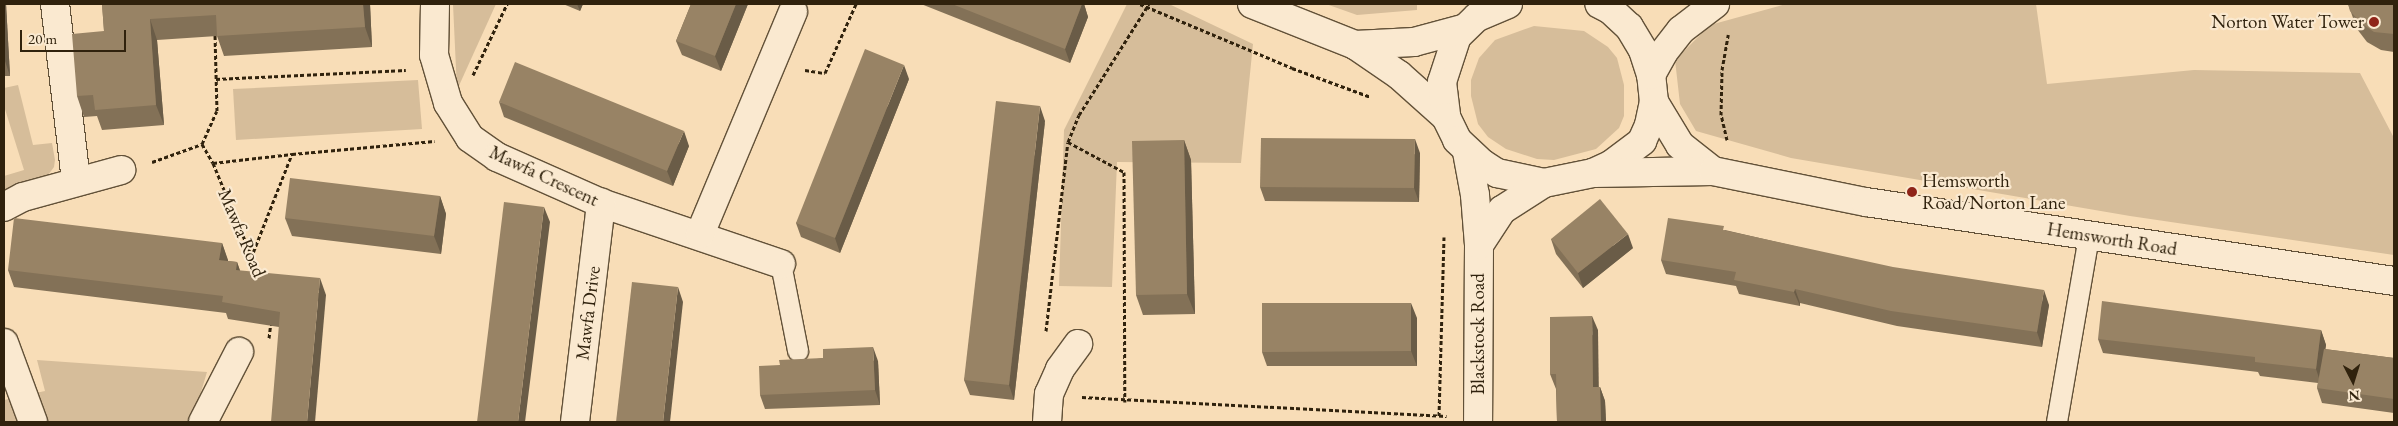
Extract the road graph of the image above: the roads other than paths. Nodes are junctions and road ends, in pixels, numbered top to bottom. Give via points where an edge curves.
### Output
1 (55, 4) edge
2 (435, 4) edge
3 (1252, 4) edge
4 (1508, 4) edge
5 (1598, 4) edge
6 (1715, 4) edge
7 (793, 12) dead end
8 (1462, 29) junction
9 (1355, 45) junction
10 (1652, 75) junction
11 (1654, 102) junction
12 (1446, 118) junction
13 (1467, 152) junction
14 (121, 170) road end
15 (1713, 171) junction
16 (1592, 172) junction
17 (76, 181) junction
18 (1544, 183) junction
19 (601, 203) junction
20 (4, 207) edge
21 (700, 234) junction
22 (2089, 236) junction
23 (1479, 245) junction
24 (781, 264) joint
25 (2394, 281) edge
26 (4, 344) edge
27 (1078, 344) dead end
28 (798, 351) dead end
29 (239, 352) road end
30 (1478, 420) edge
31 (33, 422) edge
32 (203, 422) edge
33 (575, 422) edge
34 (1047, 422) edge
35 (2057, 422) edge

1 - 17 street
2 - 19 street, Mawfa Crescent via 434,55 448,103 470,138 497,157
3 - 9 street
4 - 8 street via 1477,17
5 - 10 street via 1611,10 1629,26
6 - 10 street via 1681,30 1663,52
7 - 21 street
8 - 9 street via 1414,42
8 - 12 street via 1451,48 1442,82
9 - 12 street via 1398,75
10 - 11 street
11 - 15 street, Hemsworth Road via 1680,146
11 - 16 street via 1642,140 1612,164
12 - 13 street via 1456,140
13 - 18 street via 1497,173
13 - 23 street, Blackstock Road
14 - 17 street
15 - 16 street, Hemsworth Road
15 - 22 street, Hemsworth Road via 1866,202
16 - 18 street
17 - 20 street via 23,197
18 - 23 street via 1502,210
19 - 21 street, Mawfa Crescent
19 - 33 street, Mawfa Drive
21 - 24 street, Mawfa Crescent
22 - 25 street, Hemsworth Road
22 - 35 lane
23 - 30 street, Blackstock Road
24 - 28 lane
26 - 31 street
27 - 34 street via 1060,368 1050,394
29 - 32 street

